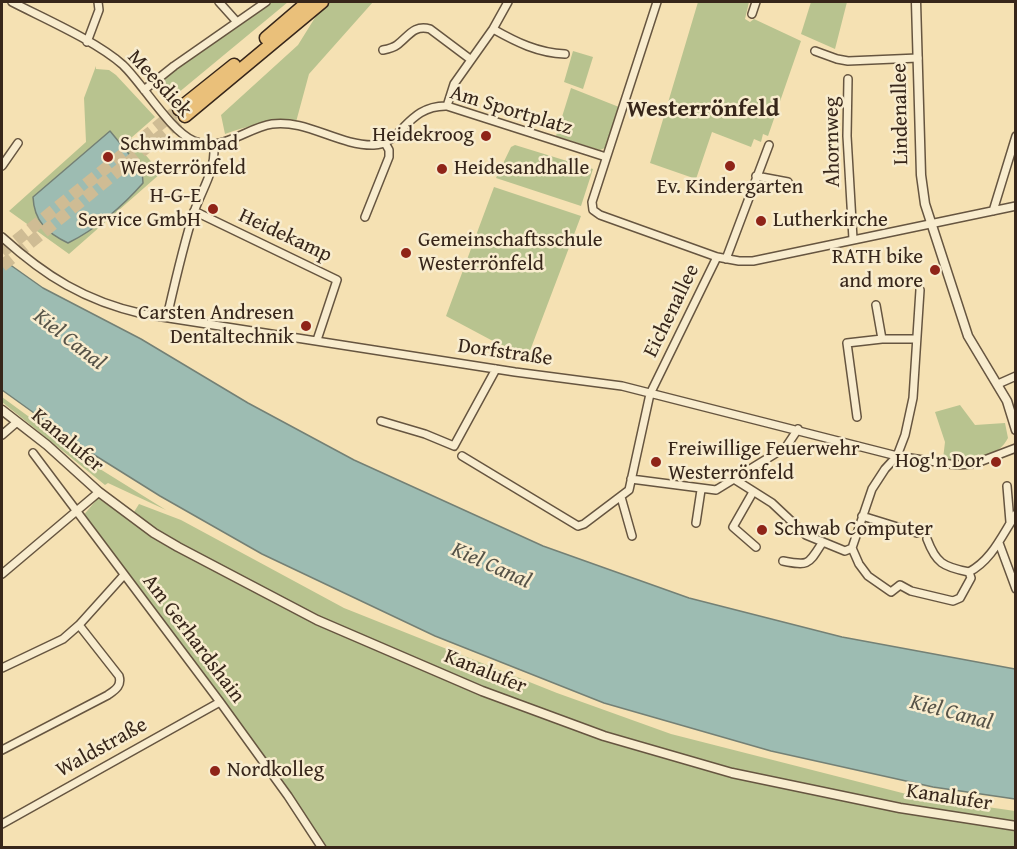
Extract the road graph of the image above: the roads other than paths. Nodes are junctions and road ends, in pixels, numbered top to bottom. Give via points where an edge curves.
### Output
1 (12, 2) edge
2 (98, 2) edge
3 (219, 2) edge
4 (266, 2) edge
5 (308, 2) edge
6 (322, 2) edge
7 (508, 2) edge
8 (657, 2) edge
9 (756, 2) edge
10 (916, 2) edge
11 (752, 14) dead end
12 (237, 22) junction
13 (493, 29) junction
14 (87, 42) junction
15 (383, 50) dead end
16 (815, 51) dead end
17 (565, 54) dead end
18 (918, 58) junction
19 (470, 59) junction
20 (848, 79) dead end
21 (144, 90) junction
22 (447, 106) junction
23 (1016, 136) edge
24 (18, 143) dead end
25 (385, 143) junction
26 (214, 145) junction
27 (769, 145) dead end
28 (606, 158) junction
29 (2, 166) edge
30 (756, 176) junction
31 (788, 182) dead end
32 (1016, 206) edge
33 (194, 211) junction
34 (993, 211) junction
35 (365, 217) dead end
36 (930, 224) junction
37 (2, 237) edge
38 (853, 239) junction
39 (717, 257) junction
40 (726, 259) junction
41 (920, 290) dead end
42 (876, 305) dead end
43 (167, 317) junction
44 (882, 339) junction
45 (916, 339) junction
46 (317, 340) junction
47 (496, 369) junction
48 (1016, 376) edge
49 (998, 384) junction
50 (650, 394) junction
51 (2, 410) edge
52 (857, 417) dead end
53 (381, 421) dead end
54 (16, 422) junction
55 (798, 429) junction
56 (1016, 430) edge
57 (2, 435) edge
58 (1016, 448) edge
59 (33, 453) dead end
60 (462, 456) dead end
61 (897, 456) junction
62 (634, 466) junction
63 (631, 479) junction
64 (734, 479) junction
65 (644, 480) junction
66 (1007, 486) dead end
67 (701, 490) junction
68 (99, 492) junction
69 (753, 492) junction
70 (621, 497) junction
71 (77, 512) junction
72 (1016, 514) edge
73 (861, 516) junction
74 (1011, 522) junction
75 (696, 524) dead end
76 (917, 533) dead end
77 (632, 536) dead end
78 (927, 539) dead end
79 (822, 543) junction
80 (999, 543) junction
81 (756, 547) dead end
82 (852, 548) junction
83 (783, 561) dead end
84 (969, 572) junction
85 (2, 574) edge
86 (124, 575) junction
87 (1016, 589) edge
88 (80, 625) junction
89 (2, 668) edge
90 (220, 702) junction
91 (2, 750) edge
92 (2, 824) edge
93 (1016, 826) edge
94 (322, 848) edge

1 - 14 street, Meesdiek
2 - 14 street via 99,10
3 - 12 street
4 - 12 street
5 - 6 highway via 182,113
7 - 13 street
8 - 28 street
9 - 11 street
10 - 18 street, Lindenallee
12 - 21 street
13 - 17 street via 549,54
13 - 19 street
14 - 21 street, Meesdiek via 124,66
15 - 19 street via 395,47 416,28 423,27
16 - 18 street via 848,61
18 - 36 street, Lindenallee via 921,175
19 - 22 street via 454,84
20 - 38 street, Ahornweg
21 - 26 street, Meesdiek via 181,133 195,142
22 - 25 street, Am Sportplatz via 423,110
22 - 28 street, Am Sportplatz
23 - 34 street
24 - 29 street
25 - 26 street via 361,144 274,124
25 - 35 street via 389,157
26 - 33 street via 215,158
27 - 30 street
28 - 39 street via 593,210
30 - 31 street
30 - 40 street
32 - 34 street, Eichenallee
33 - 43 street
33 - 46 street, Heidekamp via 337,280
34 - 36 street, Eichenallee
36 - 38 street, Eichenallee
36 - 49 street, Lindenallee via 968,336
37 - 43 street, Dorfstraße via 59,282 135,313
38 - 40 street, Eichenallee via 753,261
39 - 40 street, Eichenallee
39 - 50 street, Eichenallee
41 - 45 street
42 - 44 street
43 - 46 street, Dorfstraße
44 - 45 street
44 - 52 street via 847,343
45 - 61 street via 913,398
46 - 47 street, Dorfstraße
47 - 50 street, Dorfstraße via 622,386
47 - 53 street via 454,446
48 - 49 street
49 - 56 street, Lindenallee
50 - 55 street, Dorfstraße
50 - 62 street, Eichenallee
51 - 54 street, Kanalufer
54 - 57 street
54 - 68 street, Kanalufer
55 - 61 street, Dorfstraße
55 - 64 street via 786,447
58 - 61 street, Dorfstraße via 962,465
59 - 71 street, Am Gerhardshain
60 - 70 street via 578,526
61 - 73 street via 872,489
62 - 63 street, Eichenallee
62 - 65 street
63 - 65 street
63 - 70 street, Eichenallee via 629,490
64 - 67 street via 716,490
64 - 69 street
65 - 67 street
66 - 74 street
67 - 75 street
68 - 71 street
68 - 93 street, Kanalufer via 170,543 317,620 557,720 732,773 891,807
69 - 79 street via 806,535
69 - 81 street via 733,527
70 - 77 street
71 - 85 street
71 - 86 street, Am Gerhardshain
72 - 74 street
73 - 76 street
73 - 82 street
74 - 80 street
78 - 84 street via 940,563
79 - 82 street via 844,551
79 - 83 street via 804,564
80 - 84 street via 984,562
80 - 87 street
82 - 84 street via 868,576 891,592 900,585 953,601 960,598 971,578
86 - 88 street
86 - 90 street, Am Gerhardshain
88 - 89 street via 63,639
88 - 91 street via 119,676 118,687
90 - 92 street, Waldstraße
90 - 94 street, Am Gerhardshain

